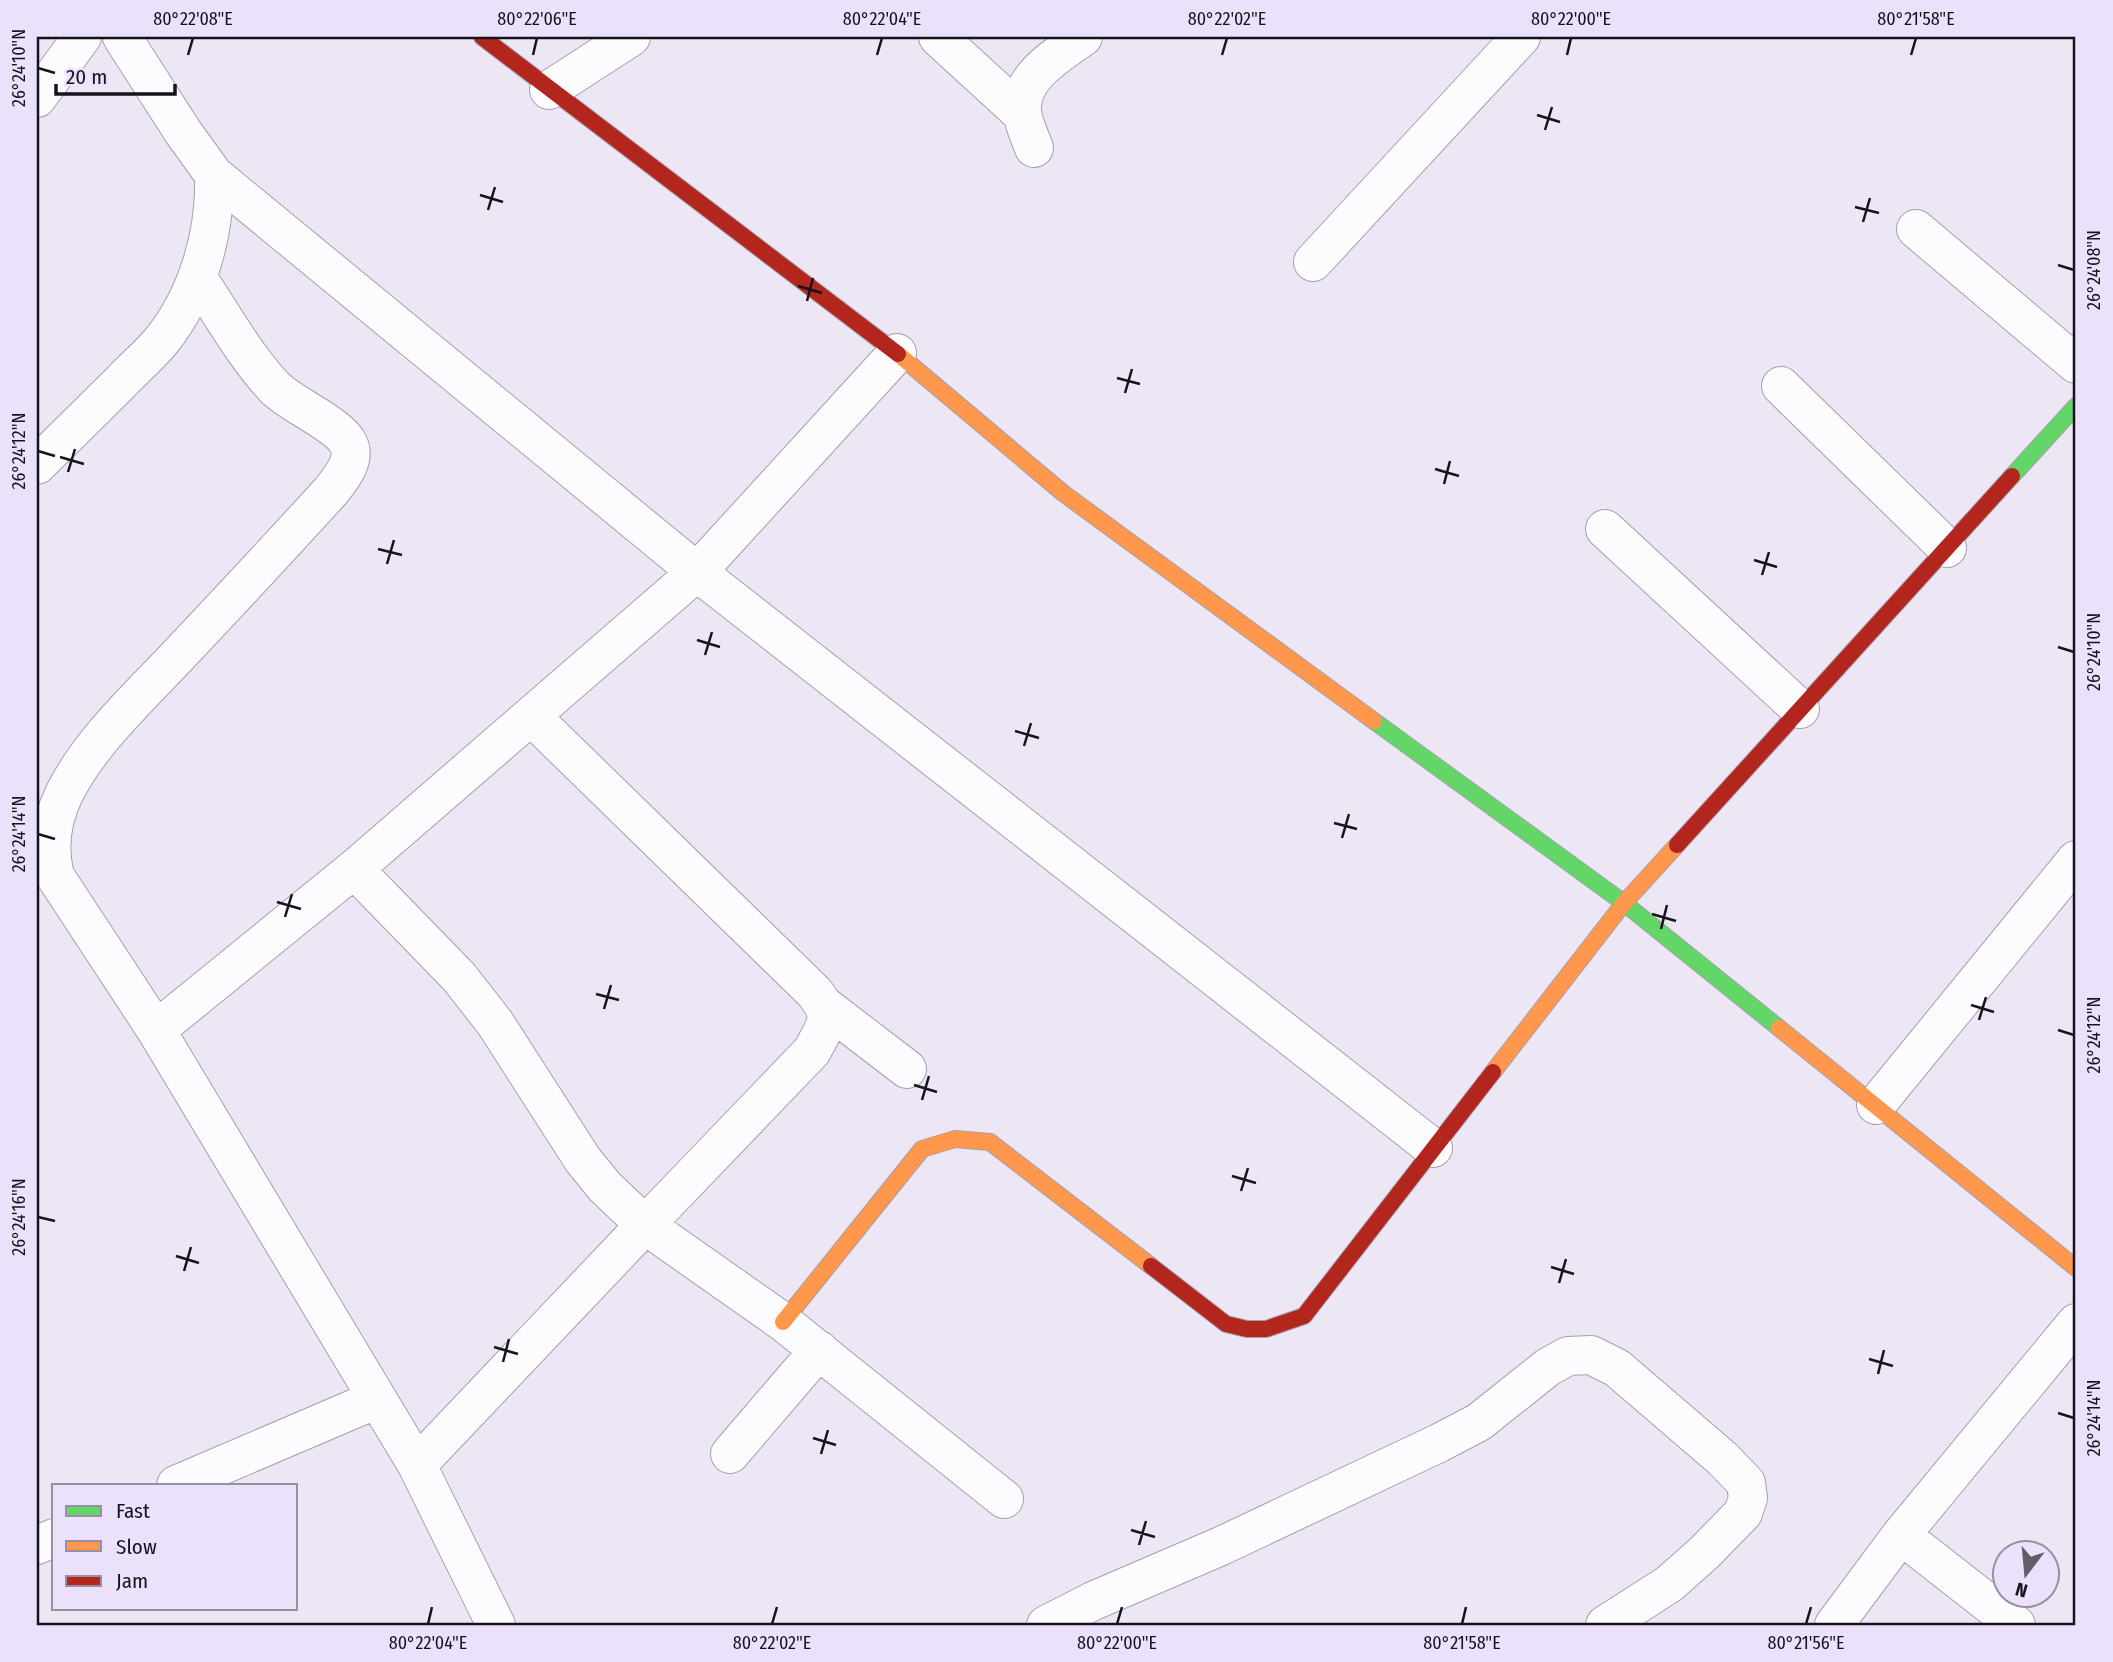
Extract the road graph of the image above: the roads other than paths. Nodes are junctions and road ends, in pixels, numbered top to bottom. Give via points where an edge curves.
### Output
1 (82, 37) edge
2 (122, 37) edge
3 (482, 37) edge
4 (631, 37) edge
5 (938, 37) edge
6 (1083, 37) edge
7 (1520, 37) edge
8 (549, 90) junction
9 (37, 98) edge
10 (214, 175) junction
11 (1916, 229) dead end
12 (1313, 262) dead end
13 (197, 277) junction
14 (897, 353) junction
15 (2076, 364) edge
16 (1781, 386) dead end
17 (2076, 406) edge
18 (37, 465) edge
19 (1605, 529) dead end
20 (1947, 548) junction
21 (697, 572) junction
22 (1800, 709) junction
23 (531, 716) junction
24 (2076, 860) edge
25 (354, 869) junction
26 (1624, 903) junction
27 (826, 1007) junction
28 (156, 1030) junction
29 (907, 1069) dead end
30 (1876, 1105) junction
31 (1433, 1149) junction
32 (645, 1225) junction
33 (2076, 1268) edge
34 (783, 1322) junction
35 (2076, 1323) edge
36 (819, 1350) junction
37 (377, 1399) junction
38 (730, 1454) dead end
39 (417, 1465) junction
40 (178, 1484) edge
41 (1004, 1499) dead end
42 (1901, 1535) junction
43 (496, 1625) edge
44 (1046, 1625) edge
45 (1605, 1625) edge
46 (1834, 1625) edge
47 (2016, 1625) edge

1 - 9 street
2 - 10 street
3 - 8 street
4 - 8 street
5 - 6 street via 1028,131 1021,102 1027,85 1049,61
7 - 12 street
8 - 14 street
10 - 13 street via 215,205
10 - 21 street
11 - 15 street
13 - 18 street via 162,341
13 - 28 street via 253,362 277,390 340,433 349,444 350,457 331,492 87,757 52,825 50,856 55,876
14 - 21 street
14 - 26 street via 1063,493
16 - 20 street
17 - 20 street
19 - 22 street
20 - 22 street
21 - 23 street
21 - 31 street
22 - 26 street
23 - 25 street
23 - 27 street
24 - 30 street
25 - 28 street
25 - 32 street via 459,976 495,1023 583,1160
26 - 30 street
26 - 31 street
27 - 29 street
27 - 32 street via 826,1024 812,1051
28 - 37 street
30 - 33 street
31 - 34 street via 1304,1316 1274,1329 1244,1331 1226,1324 990,1142 955,1139 922,1149 905,1167
32 - 34 street
32 - 39 street
34 - 36 street
35 - 42 street
36 - 38 street
36 - 41 street
37 - 39 street
37 - 40 street
39 - 43 street
42 - 46 street
42 - 47 street
44 - 45 street via 1439,1443 1479,1422 1548,1367 1568,1356 1591,1355 1617,1368 1723,1459 1746,1483 1748,1498 1743,1513 1704,1553 1669,1584

